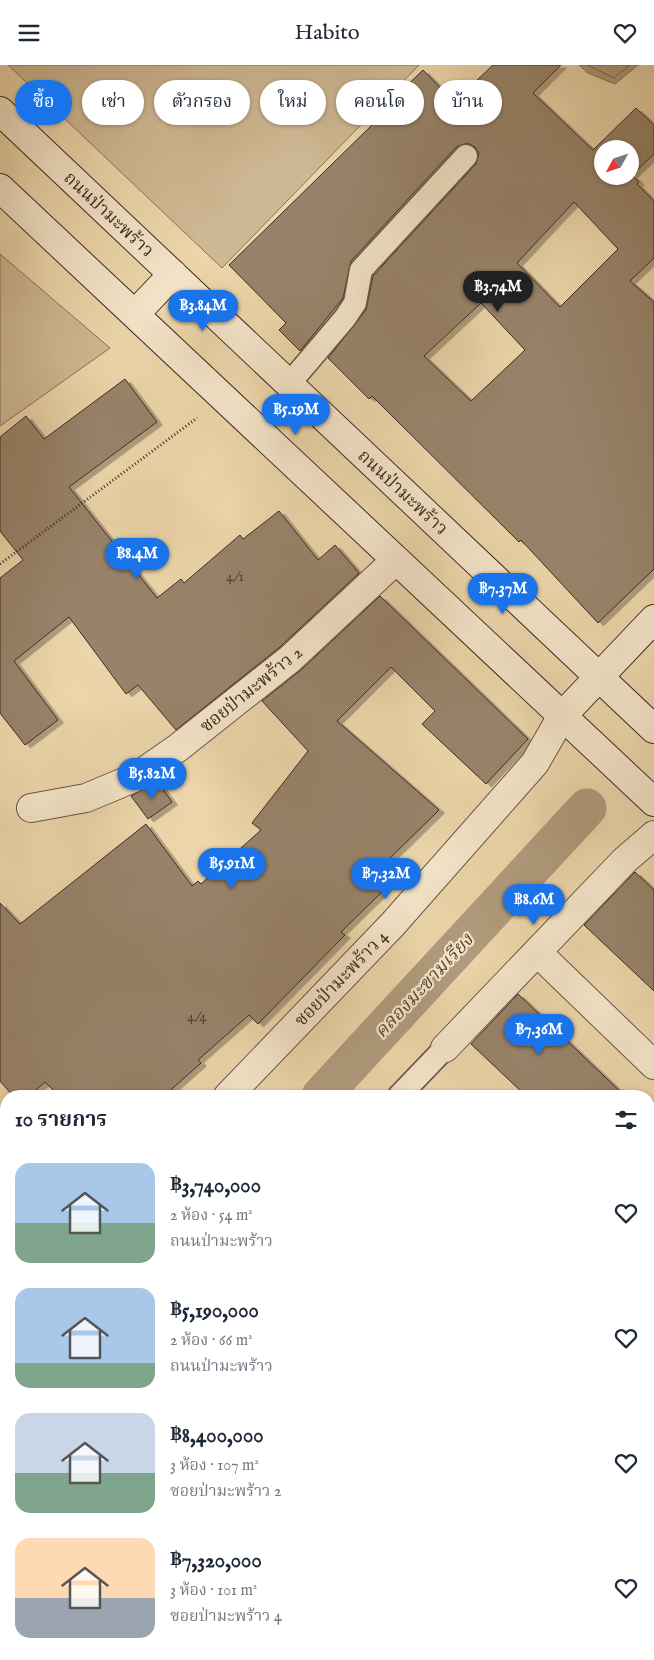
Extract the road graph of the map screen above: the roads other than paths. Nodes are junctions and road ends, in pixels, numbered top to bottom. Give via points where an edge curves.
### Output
1 (0, 111) edge
2 (466, 156) dead end
3 (0, 188) edge
4 (173, 274) junction
5 (135, 314) junction
6 (289, 384) junction
7 (396, 560) junction
8 (654, 619) edge
9 (599, 677) junction
10 (562, 717) junction
11 (654, 729) edge
12 (654, 802) edge
13 (31, 807) dead end
14 (654, 835) edge
15 (538, 953) junction
16 (446, 1048) joint
17 (654, 1065) edge
18 (234, 1090) edge
19 (405, 1090) edge

1 - 4 street, ถนนป่ามะพร้าว
2 - 6 lane via 367,262 361,270 355,303
3 - 5 street
4 - 5 street
4 - 6 street, ถนนป่ามะพร้าว
5 - 7 street
6 - 9 street, ถนนป่ามะพร้าว
7 - 10 street
7 - 13 street, ซอยป่ามะพร้าว 2 via 290,659 136,777 86,798
8 - 9 street, ซอยป่ามะพร้าว 4
9 - 10 street, ซอยป่ามะพร้าว 4
9 - 11 street, ถนนป่ามะพร้าว
10 - 12 street
10 - 18 street, ซอยป่ามะพร้าว 4 via 535,763 393,924
14 - 15 street via 625,860
15 - 16 street
15 - 17 street
16 - 19 lane

